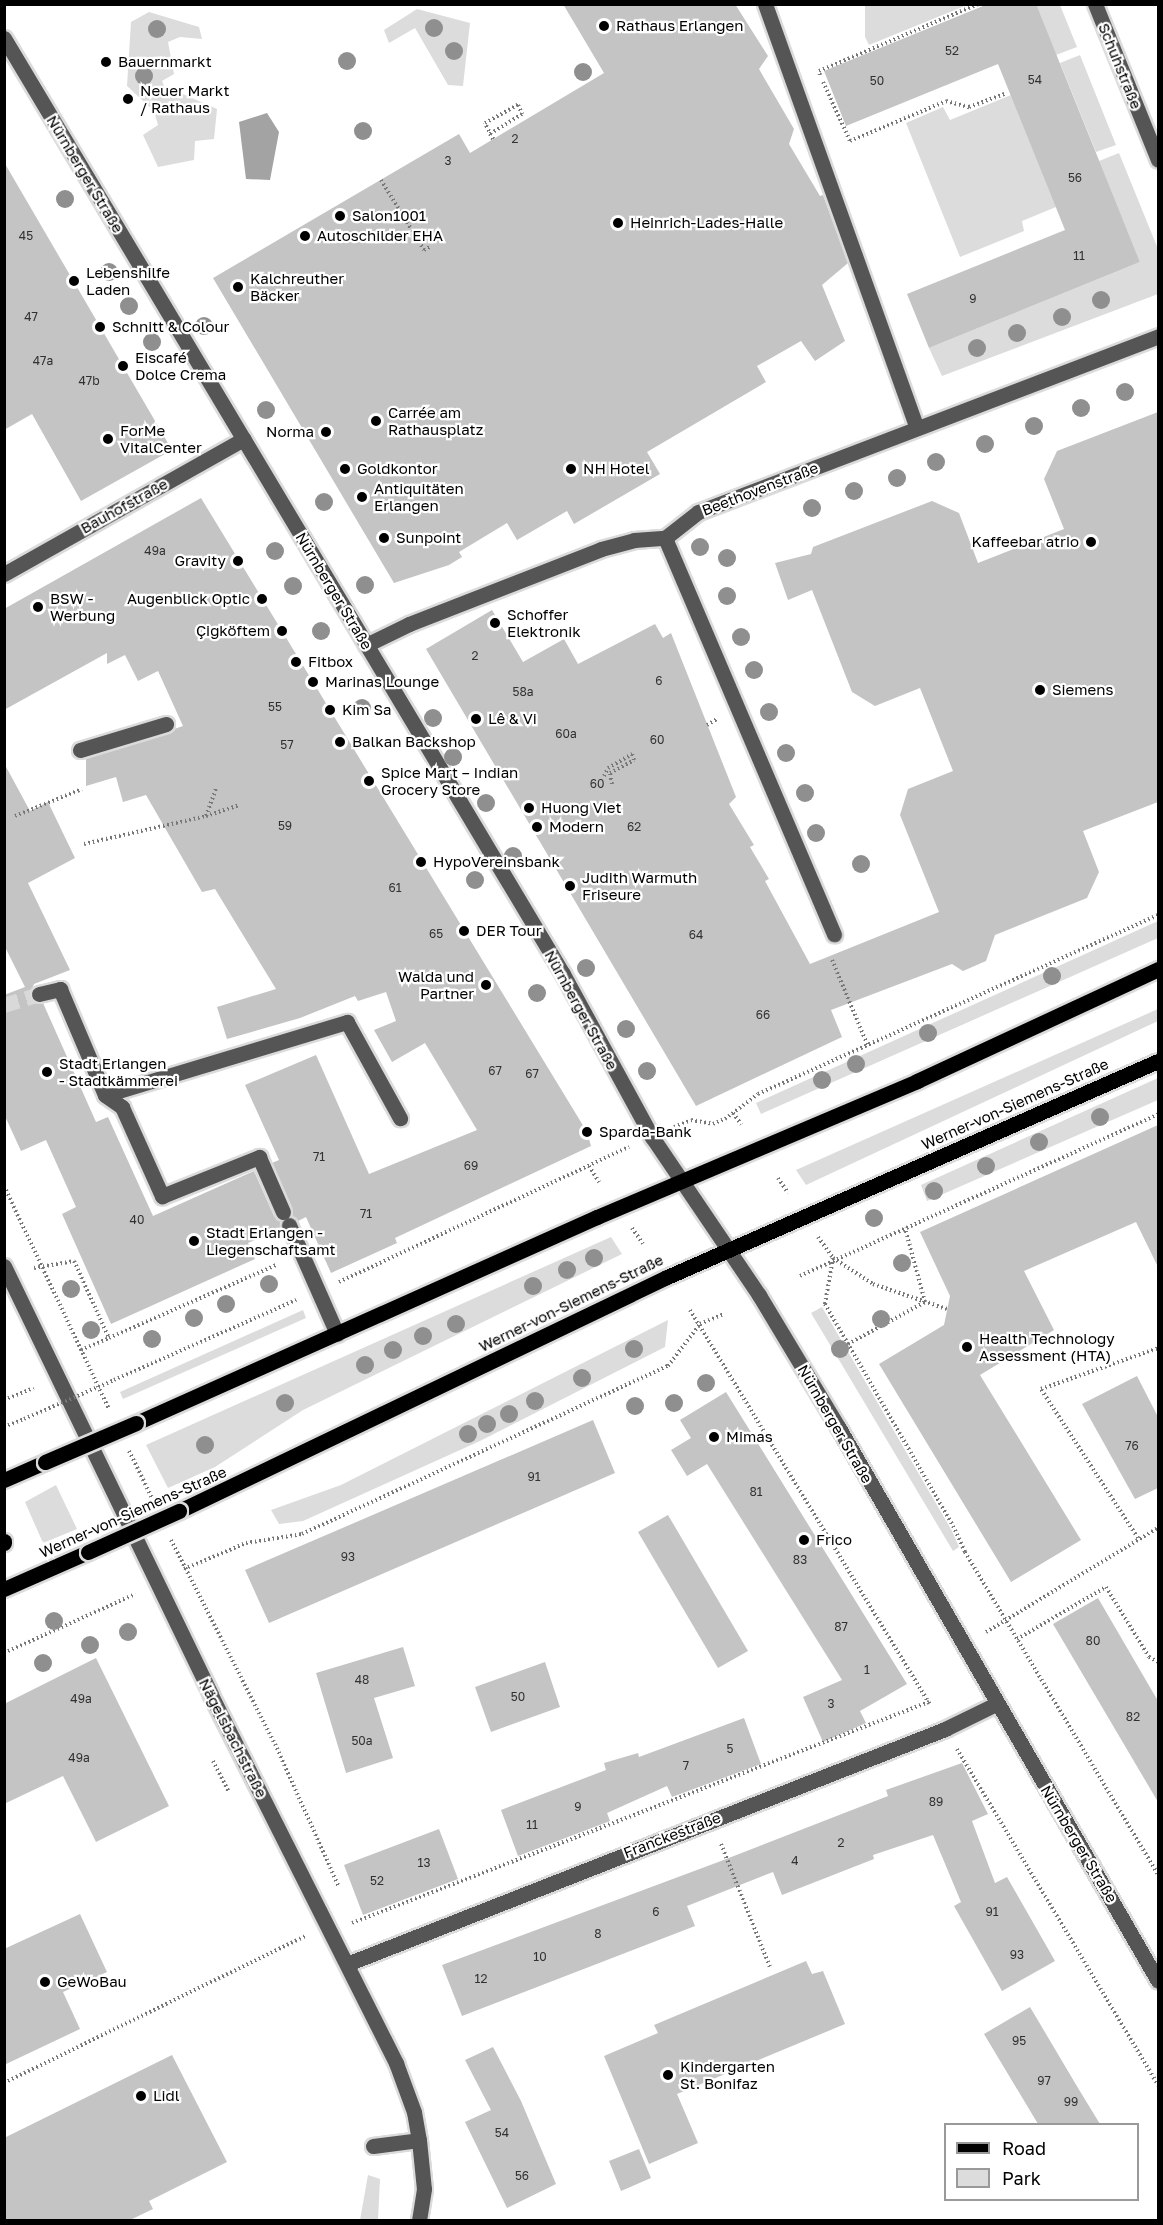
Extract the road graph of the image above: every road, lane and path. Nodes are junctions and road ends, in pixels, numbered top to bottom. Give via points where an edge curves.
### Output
1 (765, 4) edge
2 (978, 4) edge
3 (1095, 4) edge
4 (4, 38) edge
5 (1007, 93) dead end
6 (484, 123) joint
7 (1158, 160) edge
8 (381, 180) dead end
9 (430, 247) dead end
10 (1158, 336) edge
11 (917, 428) junction
12 (244, 439) junction
13 (665, 538) junction
14 (4, 574) edge
15 (366, 645) junction
16 (166, 724) dead end
17 (80, 750) dead end
18 (603, 776) dead end
19 (612, 784) dead end
20 (82, 789) dead end
21 (216, 789) dead end
22 (239, 805) dead end
23 (15, 816) dead end
24 (206, 816) junction
25 (84, 844) dead end
26 (1158, 915) edge
27 (834, 935) joint
28 (1158, 969) edge
29 (39, 994) tunnel mouth
30 (868, 1046) junction
31 (1158, 1061) edge
32 (105, 1095) junction
33 (733, 1113) junction
34 (1158, 1114) edge
35 (400, 1118) dead end
36 (741, 1124) dead end
37 (652, 1137) junction
38 (589, 1166) junction
39 (778, 1178) dead end
40 (681, 1181) junction
41 (599, 1182) dead end
42 (4, 1186) edge
43 (788, 1193) dead end
44 (632, 1228) dead end
45 (904, 1228) junction
46 (818, 1236) dead end
47 (643, 1244) dead end
48 (728, 1250) junction
49 (302, 1254) junction
50 (833, 1258) junction
51 (43, 1267) junction
52 (6, 1269) edge
53 (800, 1276) dead end
54 (318, 1291) junction
55 (925, 1302) junction
56 (947, 1309) dead end
57 (690, 1310) dead end
58 (723, 1314) dead end
59 (700, 1324) junction
60 (337, 1334) junction
61 (110, 1338) junction
62 (849, 1344) junction
63 (1158, 1348) edge
64 (81, 1350) junction
65 (34, 1388) dead end
66 (4, 1400) edge
67 (111, 1413) dead end
68 (4, 1427) edge
69 (126, 1444) dead end
70 (4, 1480) edge
71 (155, 1506) dead end
72 (1158, 1528) edge
73 (170, 1537) dead end
74 (1138, 1539) junction
75 (193, 1565) dead end
76 (158, 1581) junction
77 (4, 1589) edge
78 (1006, 1620) junction
79 (1017, 1639) junction
80 (963, 1647) junction
81 (4, 1653) edge
82 (1158, 1662) edge
83 (929, 1702) junction
84 (996, 1704) junction
85 (945, 1729) junction
86 (721, 1843) dead end
87 (1158, 1875) edge
88 (341, 1892) dead end
89 (351, 1912) dead end
90 (355, 1922) junction
91 (328, 1926) junction
92 (371, 1953) junction
93 (347, 1964) junction
94 (770, 1967) dead end
95 (1158, 1981) edge
96 (4, 2083) edge
97 (1158, 2085) edge
98 (419, 2140) junction
99 (373, 2146) dead end
100 (419, 2220) edge

1 - 11 street
2 - 5 path via 819,71 850,141 946,101 969,107
3 - 7 street, Schuhstraße
4 - 12 street, Nürnberger Straße
6 - 6 path via 489,131 493,139 490,134 498,129 522,114 518,105
8 - 9 path via 424,250
10 - 11 street, Beethovenstraße
11 - 13 street, Beethovenstraße via 698,512
12 - 14 street, Bauhofstraße
12 - 15 street, Nürnberger Straße
13 - 15 street via 634,540 601,549 409,624
13 - 27 street
15 - 37 street, Nürnberger Straße via 563,974
16 - 17 street
18 - 19 path via 608,768 632,754 634,760 610,773
20 - 23 path
21 - 24 path
22 - 24 path
24 - 25 path
26 - 30 path
27 - 30 path via 832,961
28 - 40 main road via 917,1081
29 - 32 street via 60,989
30 - 33 path via 758,1095
31 - 48 main road, Werner-von-Siemens-Straße
32 - 35 street via 347,1022
32 - 49 street via 122,1107 162,1196 259,1157
33 - 36 path
33 - 37 path via 713,1124 691,1120
34 - 45 path
37 - 38 path
37 - 40 street, Nürnberger Straße
38 - 41 path
38 - 54 path
39 - 43 path
40 - 48 street, Nürnberger Straße
40 - 60 main road
42 - 51 path
44 - 47 path
45 - 50 path
45 - 55 path
46 - 50 path
48 - 77 main road, Werner-von-Siemens-Straße, bridge via 179,1511
48 - 80 street, Nürnberger Straße via 833,1418
49 - 54 street
49 - 61 path
50 - 53 path
50 - 55 path via 873,1284
50 - 62 path via 825,1304
51 - 52 path
51 - 61 path via 74,1261
51 - 64 path
52 - 76 street, Nägelsbachstraße
54 - 60 street
54 - 68 path, bridge
55 - 56 path
55 - 62 path
57 - 59 path
58 - 59 path
59 - 75 path via 668,1366 302,1534 246,1543
59 - 83 path
60 - 70 main road, bridge
61 - 64 path
62 - 78 path
63 - 74 path via 1041,1389
64 - 67 path
65 - 66 path
69 - 71 path
72 - 74 path
73 - 88 path via 275,1744
74 - 78 path
76 - 81 path via 111,1607
76 - 91 street, Nägelsbachstraße
78 - 79 path
78 - 80 path
79 - 82 path via 1106,1587 1149,1656
79 - 87 path
80 - 84 street, Nürnberger Straße
83 - 85 path
83 - 90 path
84 - 85 street, Franckestraße
84 - 95 street, Nürnberger Straße
85 - 92 street, Franckestraße
85 - 97 path
86 - 94 path
89 - 90 path
90 - 91 path
90 - 92 path
91 - 93 street, Nägelsbachstraße
91 - 96 path
92 - 93 street, Franckestraße
93 - 98 street, Nägelsbachstraße via 405,2085
98 - 99 street
98 - 100 street, Nägelsbachstraße via 424,2189

